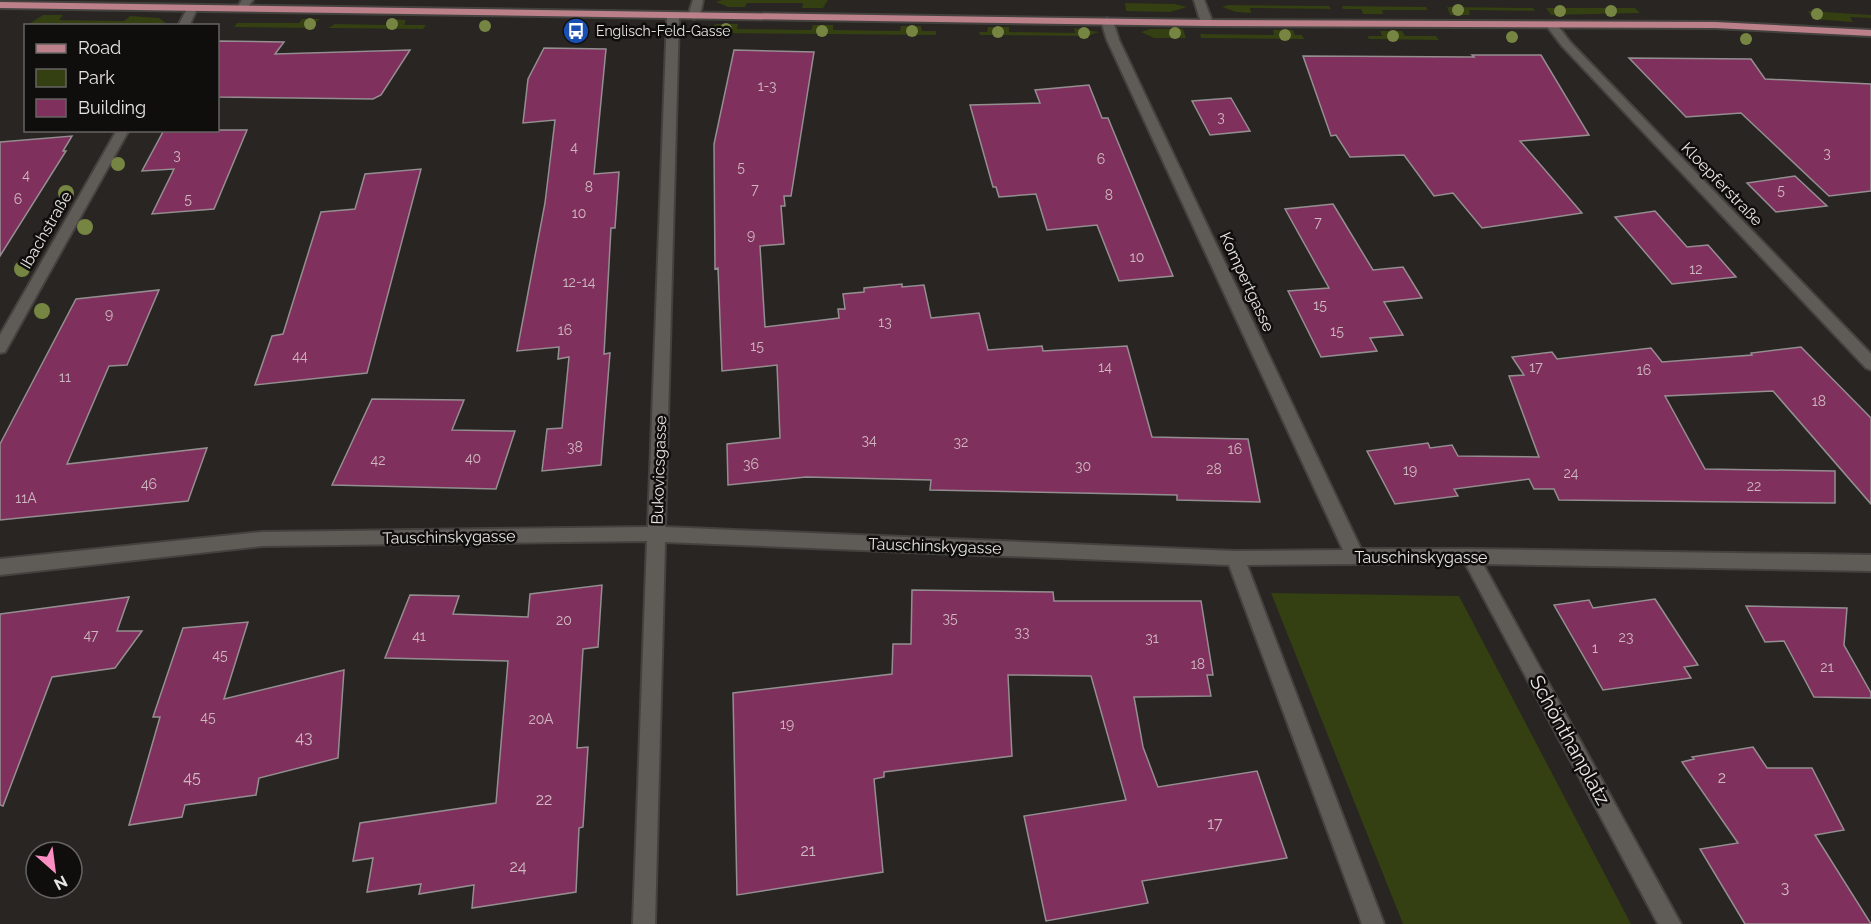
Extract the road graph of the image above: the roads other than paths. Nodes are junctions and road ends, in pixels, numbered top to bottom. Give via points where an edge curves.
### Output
1 (698, 0) edge
2 (1199, 0) edge
3 (0, 5) edge
4 (244, 5) edge
5 (192, 9) junction
6 (673, 16) junction
7 (694, 16) junction
8 (1107, 21) junction
9 (1207, 23) junction
10 (184, 24) edge
11 (1552, 25) junction
12 (1871, 33) edge
13 (122, 132) edge
14 (0, 348) edge
15 (1871, 364) edge
16 (657, 534) junction
17 (1470, 556) junction
18 (1235, 558) junction
19 (1356, 558) junction
20 (1871, 562) edge
21 (0, 567) edge
22 (644, 924) edge
23 (1373, 924) edge
24 (1670, 924) edge

1 - 7 street
2 - 9 street
3 - 5 main road
4 - 5 main road
4 - 6 main road
5 - 10 street
6 - 7 main road
6 - 16 street, Bukovicsgasse
7 - 8 main road
8 - 9 main road
8 - 19 street, Kompertgasse
9 - 11 main road
11 - 12 main road via 1714,25
11 - 15 street, Kloepferstraße
13 - 14 street, Ibachstraße
16 - 18 street, Tauschinskygasse
16 - 21 street, Tauschinskygasse via 262,539
16 - 22 street, Bukovicsgasse
17 - 19 street, Tauschinskygasse
17 - 20 street, Tauschinskygasse
17 - 24 street, Schönthanplatz
18 - 19 street, Tauschinskygasse
18 - 23 street

